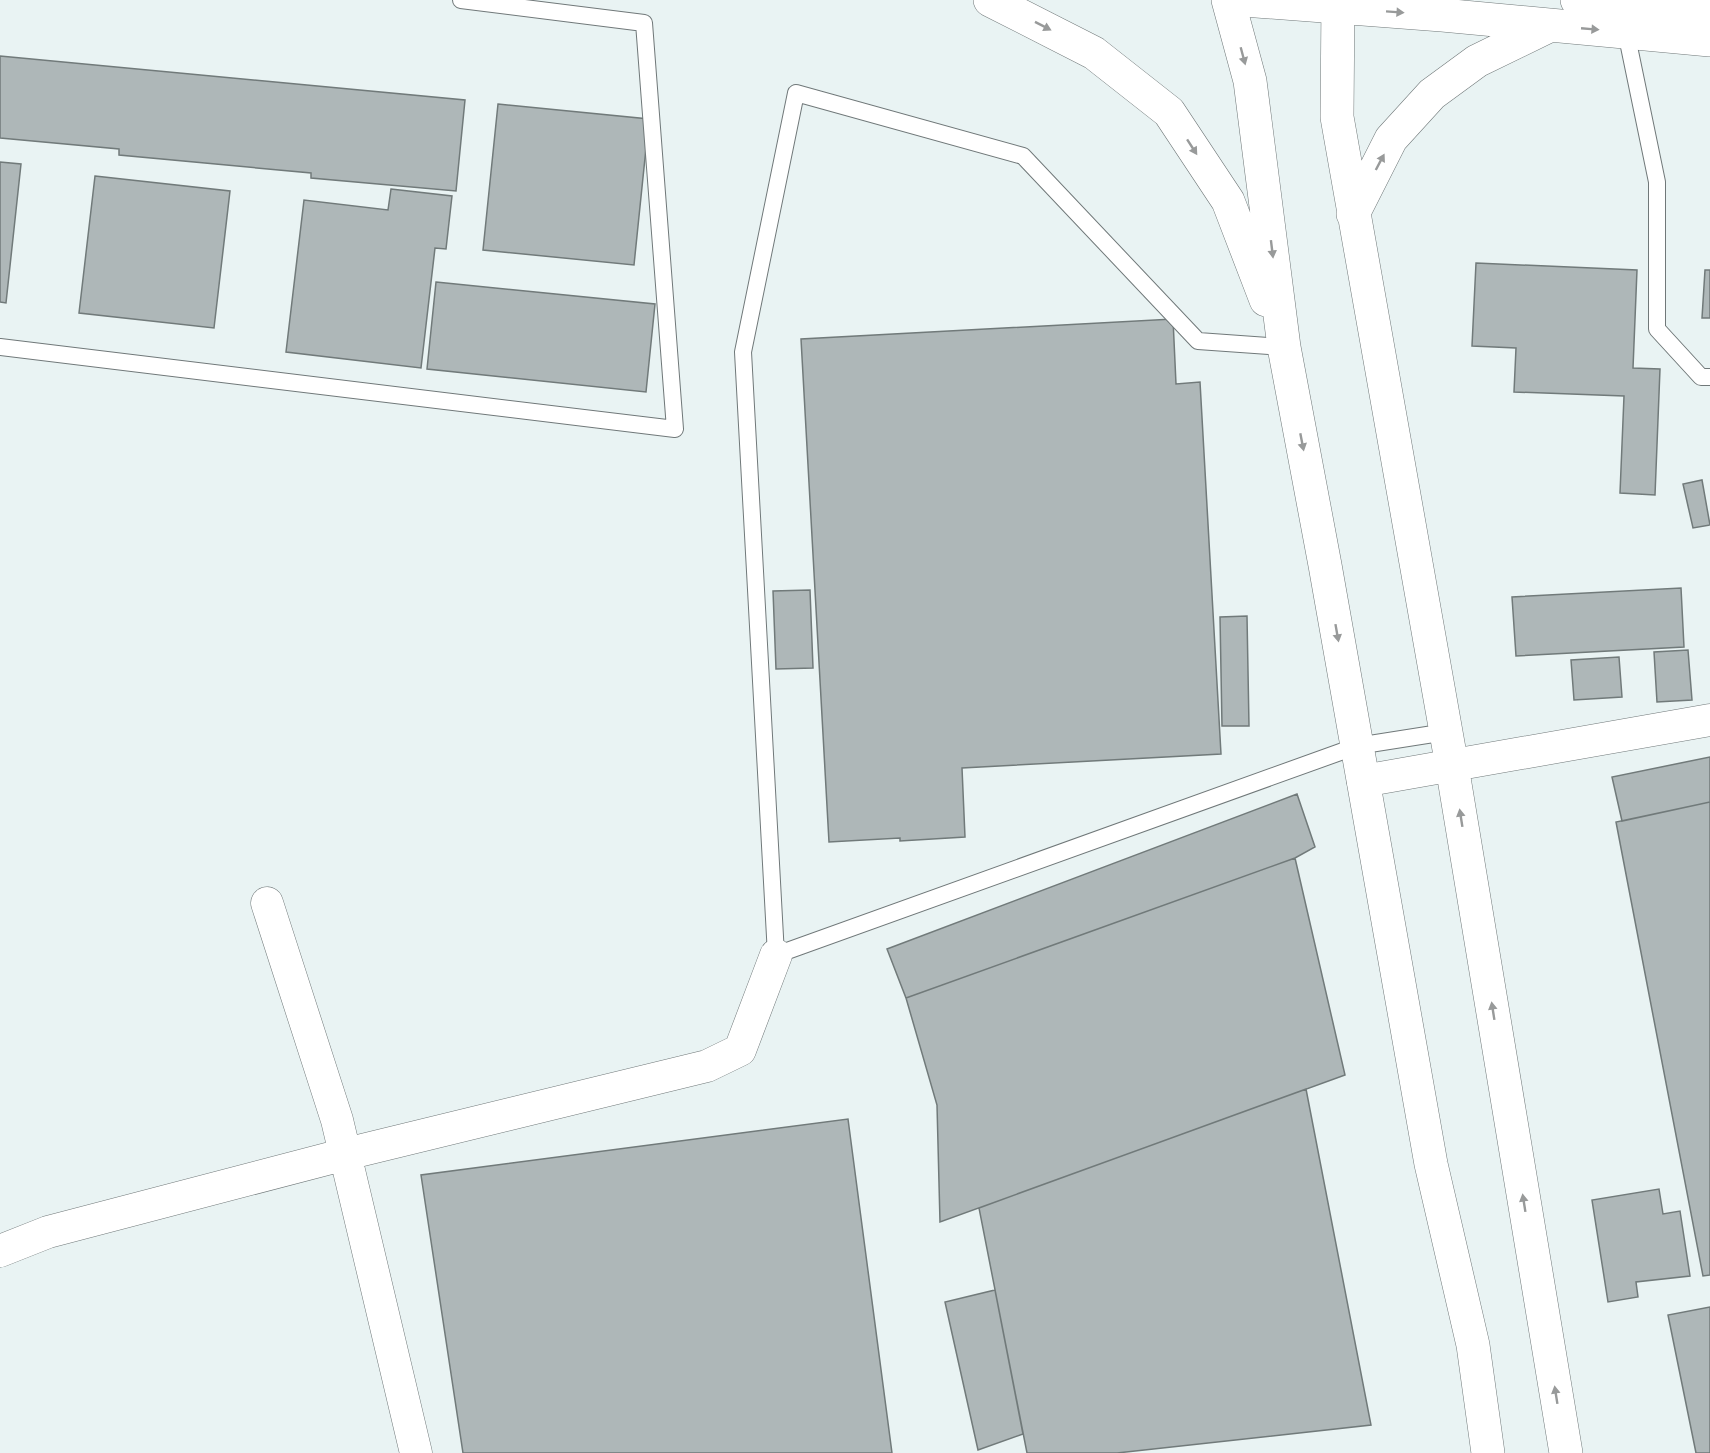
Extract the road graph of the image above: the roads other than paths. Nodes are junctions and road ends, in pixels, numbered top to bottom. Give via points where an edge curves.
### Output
1 (461, 0) edge
2 (990, 0) edge
3 (1228, 0) edge
4 (1243, 0) edge
5 (1577, 0) edge
6 (1337, 4) edge
7 (1436, 8) edge
8 (1710, 13) edge
9 (1551, 25) junction
10 (1626, 32) junction
11 (1710, 40) edge
12 (1353, 214) junction
13 (0, 347) edge
14 (1284, 347) junction
15 (1710, 377) edge
16 (1710, 720) edge
17 (1446, 732) junction
18 (1357, 746) junction
19 (1452, 766) junction
20 (1363, 781) junction
21 (267, 903) dead end
22 (776, 955) junction
23 (346, 1154) junction
24 (0, 1251) edge
25 (416, 1453) edge
26 (1483, 1453) edge
27 (1566, 1453) edge

1 - 13 lane via 644,23 675,429
2 -> 14 main road via 1095,53 1169,112 1228,201
3 -> 14 main road via 1250,81
4 - 6 main road
5 - 8 main road
6 -> 7 main road
6 - 12 main road via 1337,117
7 - 9 main road
9 -> 10 main road
12 -> 9 main road via 1391,140 1432,94 1477,61
10 - 11 main road
10 - 15 lane via 1658,182 1658,329 1701,377
12 - 17 main road
14 -> 18 main road
14 - 22 lane via 1198,341 1023,156 796,93 743,352
16 - 19 street
17 - 18 lane
17 - 19 main road
18 - 20 main road
18 - 22 lane
19 - 20 street
27 -> 19 main road
20 - 26 main road via 1431,1164 1473,1345
21 - 23 street
22 - 23 street via 740,1050 707,1066
23 - 24 street via 48,1232
23 - 25 street

